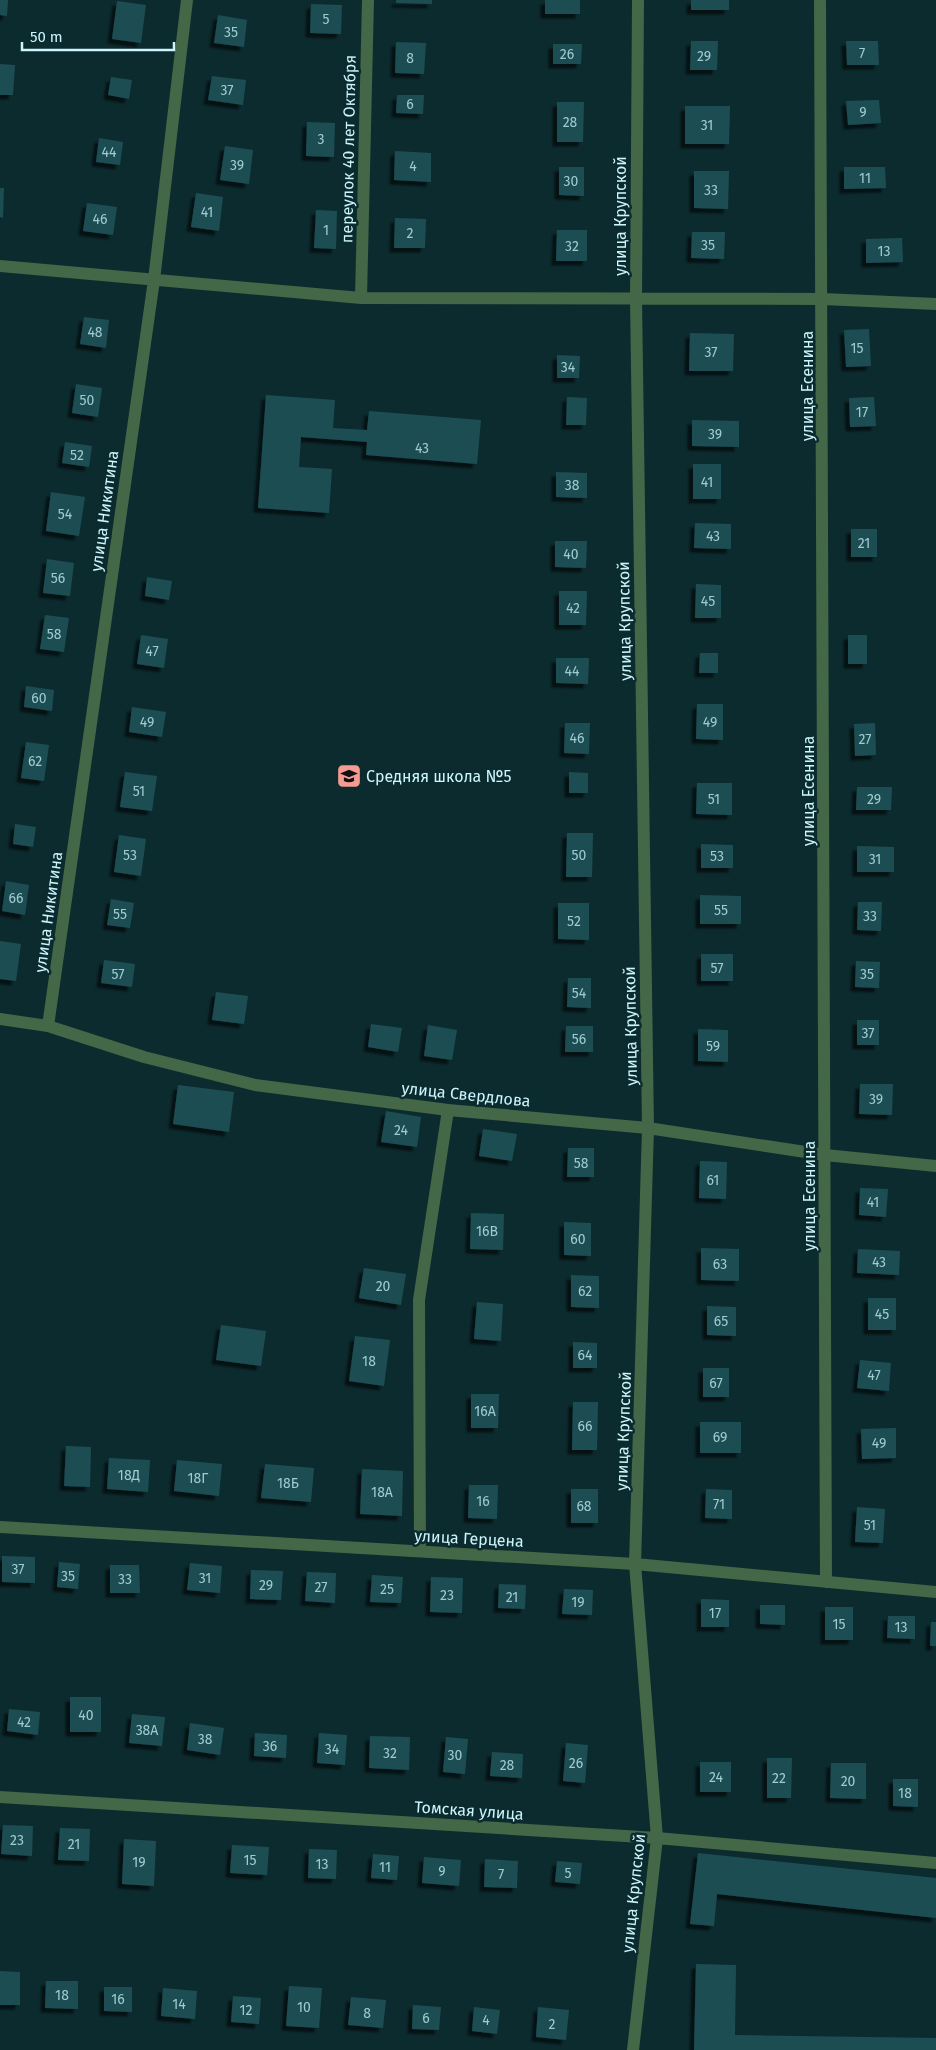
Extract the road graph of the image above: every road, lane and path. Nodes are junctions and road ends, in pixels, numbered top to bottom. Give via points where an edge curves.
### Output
1 (187, 0) edge
2 (368, 0) edge
3 (638, 0) edge
4 (820, 0) edge
5 (0, 266) edge
6 (154, 280) junction
7 (361, 298) junction
8 (636, 299) junction
9 (822, 299) junction
10 (936, 304) edge
11 (0, 1019) edge
12 (48, 1026) junction
13 (448, 1110) junction
14 (648, 1128) junction
15 (825, 1155) junction
16 (936, 1166) edge
17 (0, 1528) edge
18 (420, 1551) junction
19 (635, 1564) junction
20 (826, 1582) junction
21 (936, 1592) edge
22 (0, 1797) edge
23 (657, 1838) junction
24 (936, 1863) edge
25 (633, 2050) edge

1 - 6 street, улица Никитина
2 - 7 street, переулок 40 лет Октября
3 - 8 street, улица Крупской
4 - 9 street, улица Есенина
5 - 6 street
6 - 7 street
6 - 12 street, улица Никитина
7 - 8 street
8 - 9 street
8 - 14 street, улица Крупской
9 - 10 street
9 - 15 street, улица Есенина
11 - 12 street, улица Свердлова
12 - 13 street, улица Свердлова via 144,1056 255,1085
13 - 14 street, улица Свердлова
13 - 18 street via 419,1300
14 - 15 street, улица Свердлова
14 - 19 street, улица Крупской
15 - 16 street, улица Свердлова
15 - 20 street, улица Есенина
17 - 18 street, улица Герцена
18 - 19 street, улица Герцена
19 - 20 street, улица Герцена
19 - 23 street, улица Крупской
20 - 21 street, улица Герцена
22 - 23 street, Томская улица
23 - 24 street, Томская улица
23 - 25 street, улица Крупской

